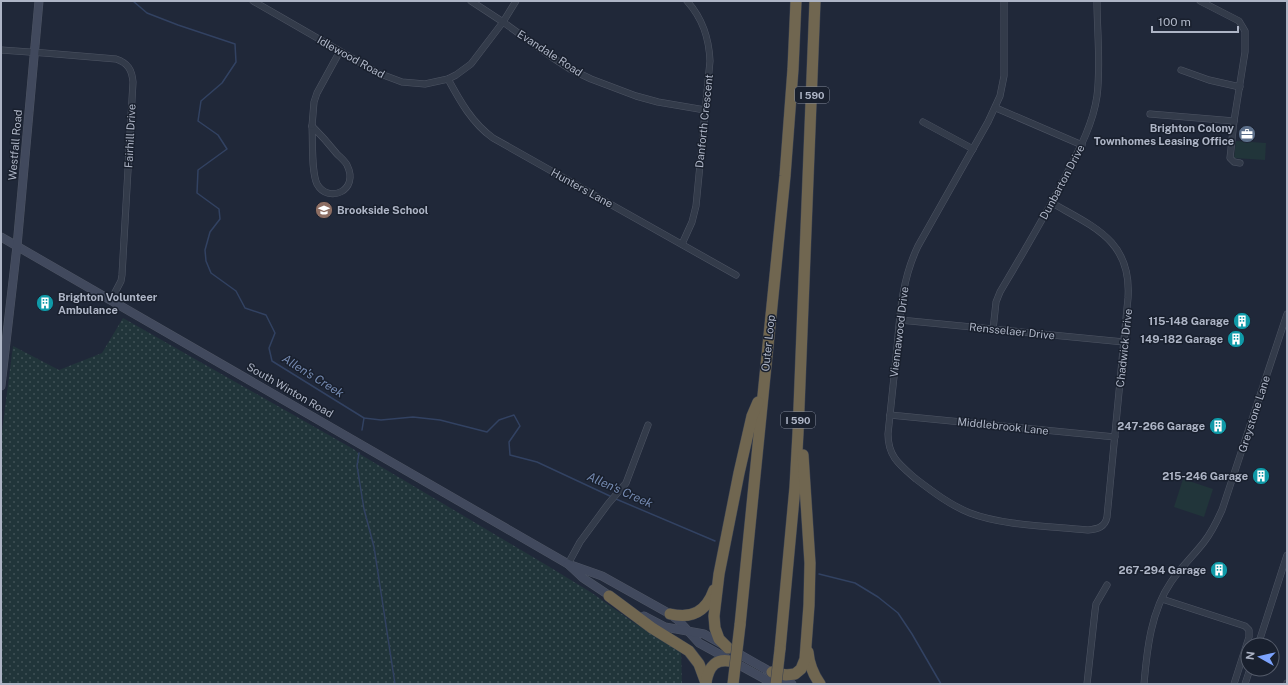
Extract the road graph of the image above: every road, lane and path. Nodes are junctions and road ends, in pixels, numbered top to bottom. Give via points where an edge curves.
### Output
1 (39, 1) edge
2 (253, 1) edge
3 (471, 1) edge
4 (516, 1) edge
5 (687, 1) edge
6 (796, 1) edge
7 (815, 1) edge
8 (1004, 1) edge
9 (1097, 1) edge
10 (1200, 1) edge
11 (503, 22) junction
12 (1, 50) edge
13 (340, 51) junction
14 (34, 53) junction
15 (1181, 70) dead end
16 (448, 78) junction
17 (1240, 87) junction
18 (996, 108) junction
19 (705, 110) junction
20 (1150, 114) dead end
21 (1234, 121) junction
22 (923, 122) dead end
23 (312, 126) junction
24 (1082, 145) junction
25 (973, 149) junction
26 (1240, 163) dead end
27 (1052, 203) junction
28 (1, 237) edge
29 (682, 244) junction
30 (17, 246) junction
31 (736, 274) dead end
32 (111, 300) junction
33 (1287, 314) edge
34 (900, 320) junction
35 (993, 330) junction
36 (1124, 342) junction
37 (1, 386) edge
38 (763, 392) junction
39 (890, 415) junction
40 (648, 425) dead end
41 (798, 433) junction
42 (1115, 437) junction
43 (1100, 528) joint
44 (1287, 556) edge
45 (568, 564) junction
46 (719, 574) junction
47 (1107, 585) dead end
48 (609, 596) junction
49 (1162, 599) junction
50 (670, 614) junction
51 (688, 631) junction
52 (1261, 637) edge
53 (806, 638) junction
54 (728, 648) junction
55 (734, 662) junction
56 (772, 672) junction
57 (706, 683) edge
58 (734, 684) edge
59 (775, 684) edge
60 (792, 684) edge
61 (820, 684) edge
62 (1087, 684) edge
63 (1144, 684) edge
64 (1234, 684) edge

1 - 14 main road, Westfall Road
2 - 13 street, Idlewood Road
3 - 11 street, Evandale Road
4 - 11 street, Idlewood Road
5 - 19 street, Danforth Crescent via 702,22 710,49
6 - 38 highway, Outer Loop / I 590 via 785,176
7 - 41 highway, I 590
8 - 18 street, Viennawood Drive via 1004,76
9 - 24 street, Dunbarton Drive via 1097,96
10 - 17 street via 1234,18 1243,26 1246,37
11 - 16 street, Idlewood Road via 475,60 464,70
11 - 19 street, Evandale Road via 570,69 596,81 622,92 658,102
12 - 14 street
13 - 16 street, Idlewood Road via 378,73 402,82 425,84
13 - 23 street via 317,93
14 - 30 main road, Westfall Road
14 - 32 street, Fairhill Drive via 116,59 126,63 131,70 133,82 122,275
15 - 17 street
16 - 29 street, Hunters Lane via 467,111 493,138
17 - 21 street
18 - 24 street
18 - 25 street, Viennawood Drive
19 - 29 street, Danforth Crescent via 694,216
20 - 21 street
21 - 26 street via 1230,158
22 - 25 street
23 - 23 street via 314,177 318,186 325,192 342,192 349,186 350,181 347,165
24 - 27 street, Dunbarton Drive
25 - 34 street, Viennawood Drive via 915,252 903,291
27 - 35 street, Dunbarton Drive via 1000,292 996,302
27 - 36 street, Chadwick Drive via 1101,233 1112,242 1124,261 1129,290
28 - 30 main road, South Winton Road
29 - 31 street, Hunters Lane
30 - 32 main road, South Winton Road
30 - 37 main road, Westfall Road
32 - 45 main road, South Winton Road
33 - 49 street, Greystone Lane via 1222,510 1204,542 1170,583
34 - 35 street, Rensselaer Drive
34 - 39 street, Viennawood Drive
35 - 36 street, Rensselaer Drive
36 - 42 street, Chadwick Drive
38 - 46 highway via 752,416
38 - 58 highway, Outer Loop / I 590, bridge
39 - 42 street, Middlebrook Lane
39 - 43 street, Viennawood Drive via 888,444 895,459 931,490 951,503 979,516 1012,522 1088,530
40 - 45 street via 626,483 580,542
41 - 53 highway via 803,454 810,552
41 - 59 highway, I 590, bridge
42 - 43 street, Chadwick Drive via 1107,517
44 - 52 street
45 - 48 main road, South Winton Road
45 - 50 main road, South Winton Road via 602,576
46 - 50 highway via 712,595 703,608 688,615
46 - 54 highway via 714,624 717,636
47 - 62 street via 1096,604
48 - 51 main road, South Winton Road via 660,625
48 - 57 highway via 652,628 689,651 699,664
49 - 63 street, Greystone Lane via 1151,632
49 - 64 street via 1245,626 1249,630
50 - 51 main road, South Winton Road
51 - 54 main road, South Winton Road via 708,636
51 - 55 main road, South Winton Road via 698,643
53 - 56 highway via 804,662 799,672 791,675
53 - 61 highway via 809,664
54 - 56 main road, South Winton Road
55 - 57 highway via 722,660 714,664 708,673
55 - 59 main road, South Winton Road
56 - 60 main road, South Winton Road

